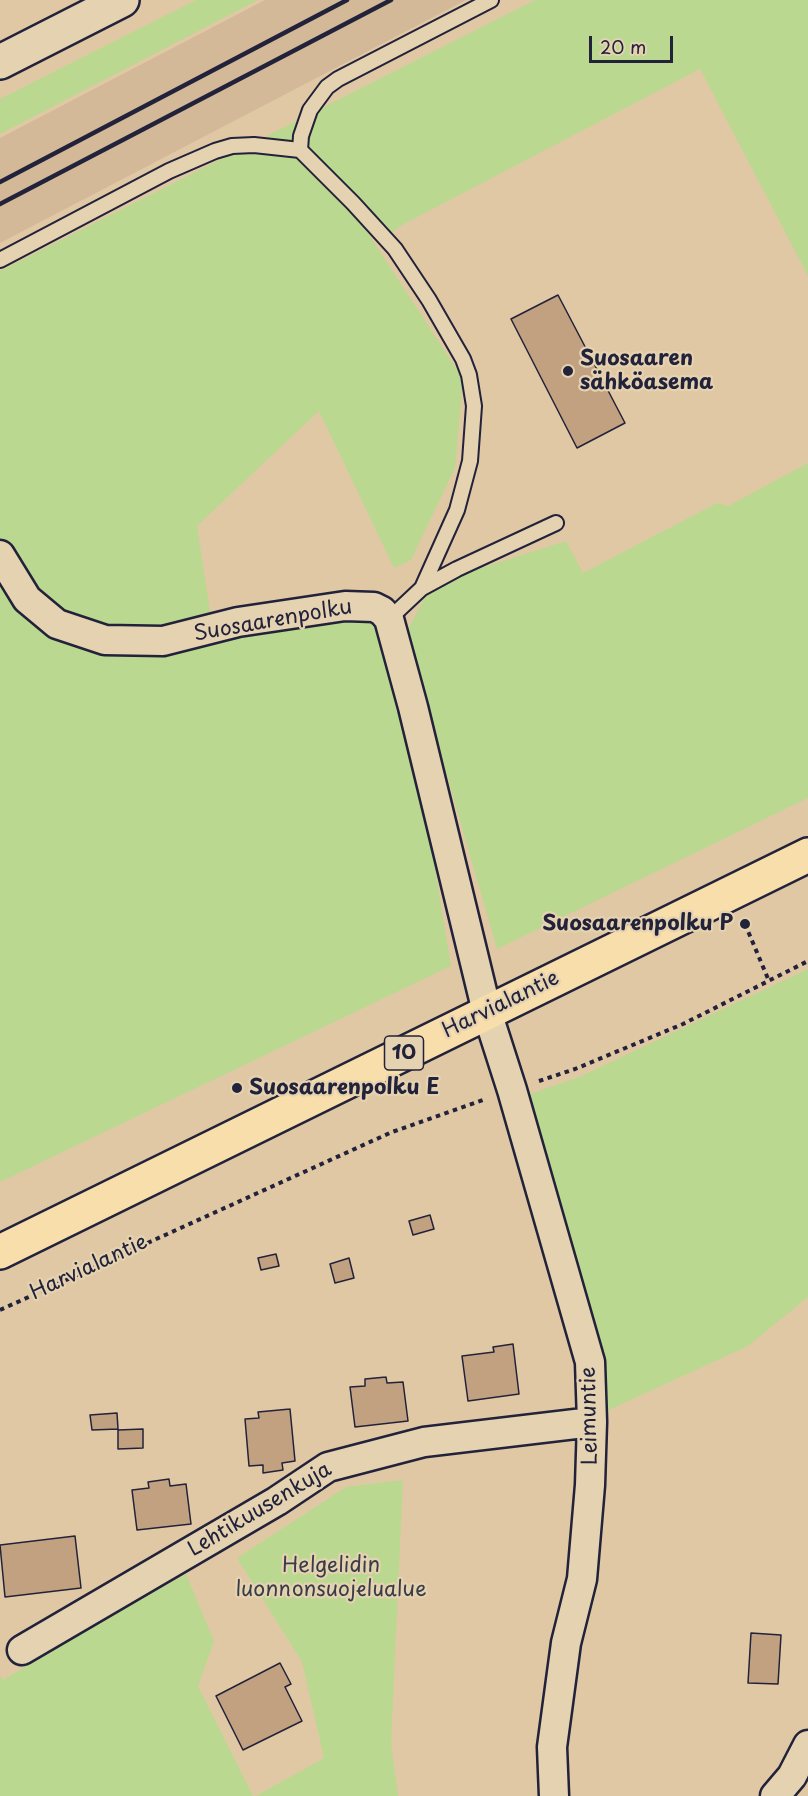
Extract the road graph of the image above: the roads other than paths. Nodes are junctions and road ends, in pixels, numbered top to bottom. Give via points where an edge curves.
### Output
1 (122, 0) edge
2 (491, 0) edge
3 (0, 62) edge
4 (300, 150) junction
5 (0, 260) edge
6 (556, 523) dead end
7 (0, 555) edge
8 (422, 588) junction
9 (389, 619) junction
10 (808, 855) edge
11 (487, 1012) junction
12 (0, 1252) edge
13 (592, 1422) junction
14 (22, 1650) dead end
15 (808, 1745) edge
16 (554, 1796) edge
17 (775, 1796) edge

1 - 3 street
2 - 4 lane via 327,87 310,110
4 - 5 lane via 254,145 215,150
4 - 8 lane via 395,249 429,300 469,375 474,406 470,461 457,510
6 - 8 lane
7 - 9 street, Suosaarenpolku via 27,599 57,624 105,640 162,641 238,622 345,606 374,607
8 - 9 lane
9 - 11 street
10 - 11 highway, Harvialantie / 10
11 - 12 highway, Harvialantie / 10
11 - 13 street, Leimuntie via 590,1362
13 - 14 street, Lehtikuusenkuja via 424,1442 328,1467 277,1501
13 - 16 street, Leimuntie via 582,1579 566,1643 552,1747
15 - 17 street via 792,1776

